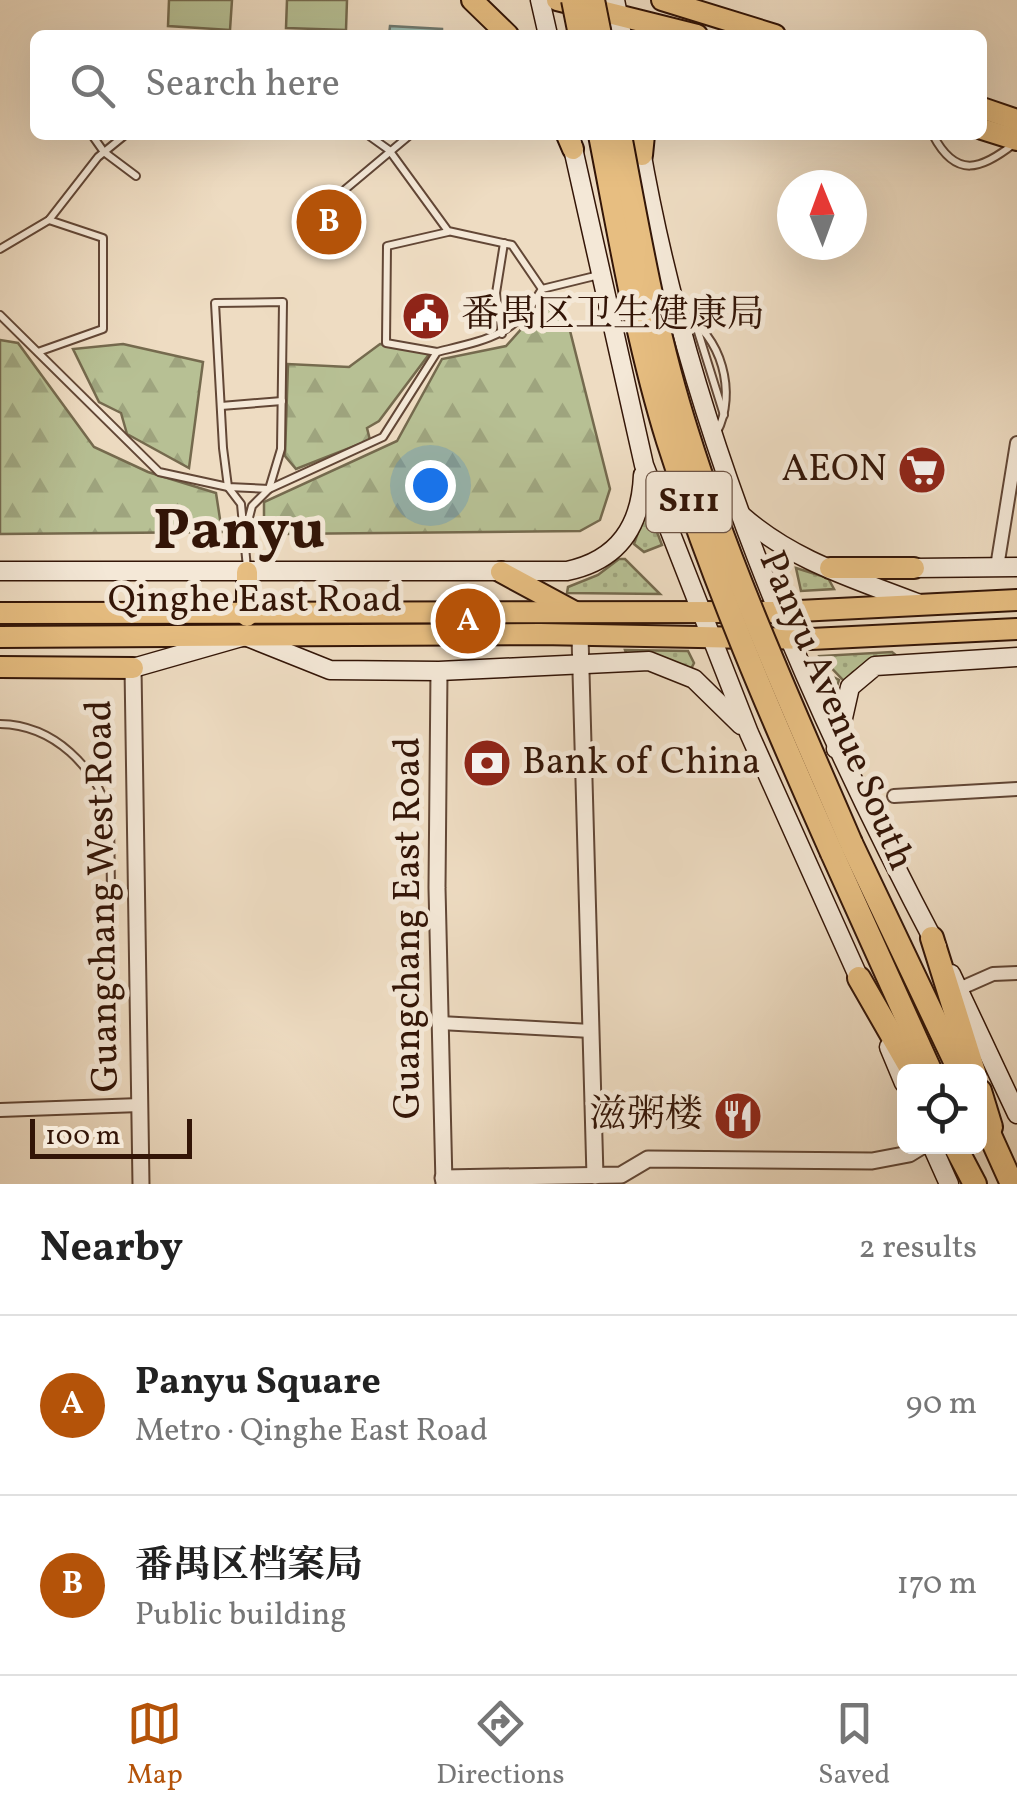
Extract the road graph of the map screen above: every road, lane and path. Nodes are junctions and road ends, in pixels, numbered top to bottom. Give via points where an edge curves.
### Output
1 (472, 0) edge
2 (540, 0) edge
3 (557, 0) edge
4 (573, 0) edge
5 (594, 0) edge
6 (662, 0) edge
7 (707, 0) edge
8 (616, 7) edge
9 (726, 18) junction
10 (503, 30) edge
11 (547, 30) edge
12 (579, 30) edge
13 (599, 30) edge
14 (683, 30) edge
15 (761, 30) edge
16 (987, 110) edge
17 (1017, 120) edge
18 (987, 131) edge
19 (96, 140) edge
20 (119, 140) edge
21 (374, 140) edge
22 (404, 140) edge
23 (570, 140) edge
24 (601, 140) edge
25 (607, 140) edge
26 (615, 140) edge
27 (621, 140) edge
28 (937, 140) edge
29 (1017, 141) edge
30 (642, 142) edge
31 (104, 152) junction
32 (390, 152) junction
33 (578, 171) junction
34 (136, 176) dead end
35 (342, 192) dead end
36 (50, 220) junction
37 (449, 232) junction
38 (504, 244) junction
39 (0, 248) edge
40 (600, 275) junction
41 (542, 289) junction
42 (676, 311) junction
43 (0, 315) edge
44 (502, 334) junction
45 (38, 352) junction
46 (437, 352) junction
47 (282, 402) junction
48 (220, 406) junction
49 (712, 440) junction
50 (1017, 443) edge
51 (644, 464) junction
52 (228, 487) junction
53 (268, 489) junction
54 (736, 512) junction
55 (245, 533) junction
56 (997, 567) junction
57 (1017, 567) edge
58 (830, 568) junction
59 (914, 568) joint
60 (0, 571) edge
61 (247, 572) junction
62 (501, 572) junction
63 (1017, 600) edge
64 (917, 603) junction
65 (699, 611) junction
66 (779, 612) junction
67 (577, 613) junction
68 (0, 614) edge
69 (246, 626) junction
70 (1017, 629) edge
71 (580, 636) junction
72 (0, 637) edge
73 (711, 638) junction
74 (790, 638) junction
75 (1017, 657) edge
76 (580, 662) junction
77 (0, 667) edge
78 (132, 668) junction
79 (439, 671) junction
80 (0, 724) edge
81 (748, 733) junction
82 (836, 749) junction
83 (1017, 789) edge
84 (894, 796) dead end
85 (842, 848) junction
86 (932, 938) junction
87 (112, 966) dead end
88 (1017, 973) edge
89 (859, 978) junction
90 (958, 988) junction
91 (440, 1023) junction
92 (591, 1031) junction
93 (909, 1064) edge
94 (928, 1064) edge
95 (956, 1064) edge
96 (971, 1064) edge
97 (897, 1067) edge
98 (1012, 1086) edge
99 (140, 1105) junction
100 (0, 1110) edge
101 (987, 1114) edge
102 (1017, 1114) edge
103 (987, 1128) edge
104 (909, 1154) edge
105 (936, 1154) edge
106 (960, 1154) edge
107 (969, 1154) edge
108 (1001, 1159) junction
109 (594, 1176) junction
110 (626, 1180) edge
111 (444, 1181) edge
112 (141, 1184) edge
113 (949, 1184) edge
114 (979, 1184) edge
115 (1012, 1184) edge

1 - 10 main road
2 - 11 main road
3 - 8 main road
4 - 12 highway, bridge
5 - 13 highway, bridge
6 - 9 main road
7 - 9 main road
8 - 14 main road
9 - 15 main road
16 - 17 main road
18 - 29 main road
19 - 31 lane
20 - 31 lane
21 - 32 lane
22 - 32 lane
23 - 33 main road
24 - 85 highway, Panyu Avenue South / S111, bridge via 667,438 711,565
25 - 33 main road via 585,154
26 - 30 main road
27 - 85 highway, Panyu Avenue South / S111, bridge via 660,340 687,432
28 - 29 lane via 950,161 970,167 988,163
30 - 42 main road
31 - 34 lane
31 - 36 lane
32 - 35 lane
32 - 37 lane
33 - 40 main road
36 - 39 lane
36 - 45 lane via 103,238 103,329
37 - 38 lane
37 - 46 lane via 387,246 386,343
38 - 41 lane via 512,245
38 - 44 lane via 496,292
40 - 41 lane
40 - 51 main road
41 - 44 lane
42 - 49 main road
42 - 49 lane via 695,321 714,346 728,394
43 - 45 lane
44 - 46 lane
45 - 52 lane via 160,472
46 - 53 lane via 383,437
47 - 48 lane
47 - 48 lane via 283,302 215,303
47 - 53 lane via 281,450
48 - 52 lane
49 - 54 main road
50 - 56 street
51 - 62 main road via 638,519 608,555 567,571
51 - 65 main road
52 - 53 lane
52 - 55 lane via 241,504
53 - 55 lane via 252,506
54 - 58 main road via 773,544
54 - 66 main road
55 - 61 lane
56 - 57 main road
56 - 59 main road
58 - 59 main road
58 - 64 main road
60 - 61 main road
61 - 62 main road
61 - 69 main road
62 - 67 main road
63 - 64 main road, Qinghe East Road
64 - 66 main road, Qinghe East Road
65 - 66 main road, Qinghe East Road
65 - 67 main road, Qinghe East Road
65 - 73 main road
66 - 74 main road
67 - 69 main road, Qinghe East Road
68 - 69 main road, Qinghe East Road
69 - 71 main road, Qinghe East Road
69 - 72 main road, Qinghe East Road
69 - 78 main road
69 - 79 main road via 330,670
70 - 74 main road, Qinghe East Road
71 - 73 main road, Qinghe East Road
71 - 76 street
73 - 74 main road, Qinghe East Road
73 - 81 main road
74 - 82 main road
75 - 82 main road via 874,666 850,687
76 - 79 main road
76 - 81 main road via 667,667 708,690
76 - 92 street
77 - 78 main road
78 - 99 street, Guangchang West Road
79 - 91 street, Guangchang East Road
80 - 87 lane via 31,726 55,739 104,795
81 - 89 main road
82 - 86 main road
83 - 84 street
85 - 94 highway, Panyu Avenue South / S111
85 - 95 highway, Panyu Avenue South / S111
86 - 90 main road
86 - 96 highway
88 - 90 street
89 - 93 highway
89 - 97 main road
90 - 98 main road
91 - 92 street
91 - 111 street, Guangchang East Road
92 - 109 street
98 - 102 main road
99 - 100 street
99 - 112 street, Guangchang West Road
101 - 108 highway
103 - 108 highway
104 - 110 street via 872,1161 648,1159
105 - 113 main road
106 - 114 highway
107 - 114 highway
108 - 115 highway
109 - 110 street
109 - 111 street

